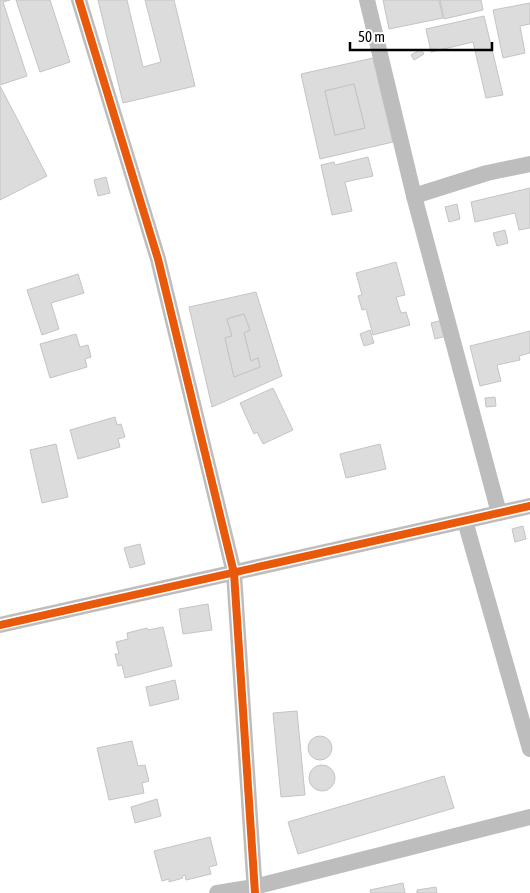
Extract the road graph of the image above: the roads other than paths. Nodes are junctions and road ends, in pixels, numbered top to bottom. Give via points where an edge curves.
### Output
1 (80, 0) edge
2 (367, 0) edge
3 (530, 164) edge
4 (414, 196) junction
5 (530, 506) edge
6 (499, 513) junction
7 (465, 521) junction
8 (234, 573) junction
9 (0, 625) edge
10 (530, 749) edge
11 (530, 817) edge
12 (254, 890) edge
13 (217, 893) edge

1 - 8 street via 158,259
2 - 4 street
3 - 4 street via 487,173
4 - 6 street
5 - 6 street
6 - 7 street
7 - 8 street
7 - 10 street
8 - 9 street
8 - 12 street
11 - 12 street
12 - 13 street

